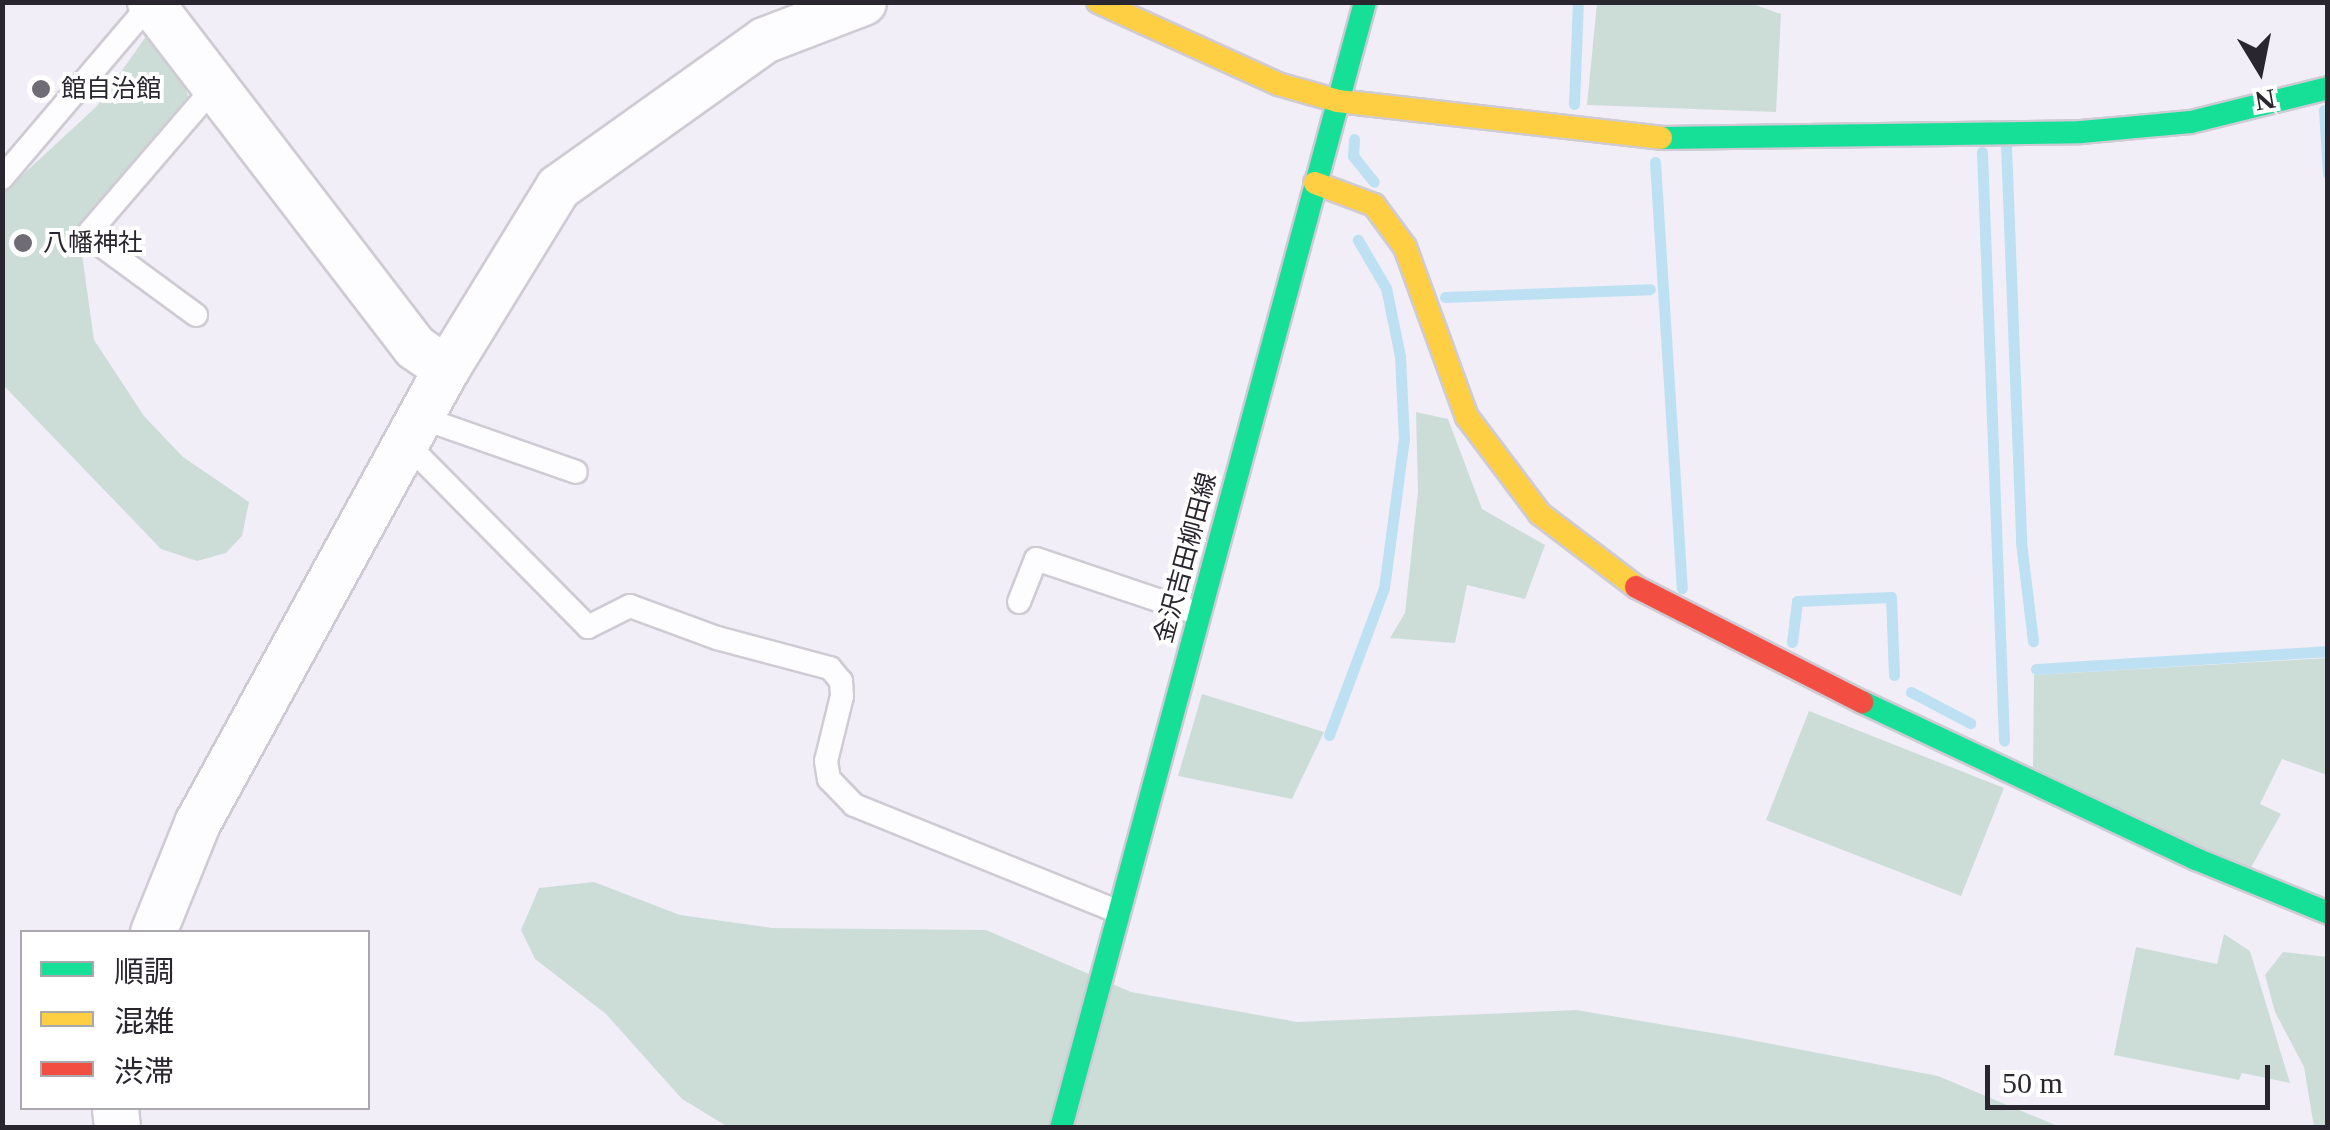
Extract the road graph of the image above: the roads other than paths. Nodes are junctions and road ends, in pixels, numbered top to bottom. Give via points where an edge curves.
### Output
1 (862, 2) edge
2 (1098, 2) edge
3 (1365, 2) edge
4 (151, 3) edge
5 (216, 86) junction
6 (2328, 88) edge
7 (1338, 102) junction
8 (2, 178) edge
9 (1315, 184) junction
10 (196, 314) dead end
11 (446, 369) junction
12 (415, 432) junction
13 (576, 472) dead end
14 (1020, 602) dead end
15 (1199, 614) junction
16 (1119, 912) junction
17 (2328, 913) edge
18 (154, 930) edge
19 (1061, 1128) edge

1 - 11 street via 764,40 558,187
2 - 7 street via 1278,84
3 - 7 street, 金沢吉田柳田線
4 - 5 street
4 - 8 lane
5 - 10 lane via 87,235
5 - 11 street via 415,348
6 - 7 street via 2191,122 2080,132 1718,138 1642,138
7 - 9 street, 金沢吉田柳田線
9 - 15 street, 金沢吉田柳田線
9 - 17 street via 1374,205 1405,247 1468,417 1540,514 1580,548 1653,600 2196,859
11 - 12 street
12 - 13 lane
12 - 16 lane via 588,627 630,606 716,638 830,668 842,696 826,761 829,779 854,806
12 - 18 street via 197,823
14 - 15 lane via 1036,560
15 - 16 street, 金沢吉田柳田線
16 - 19 street, 金沢吉田柳田線

